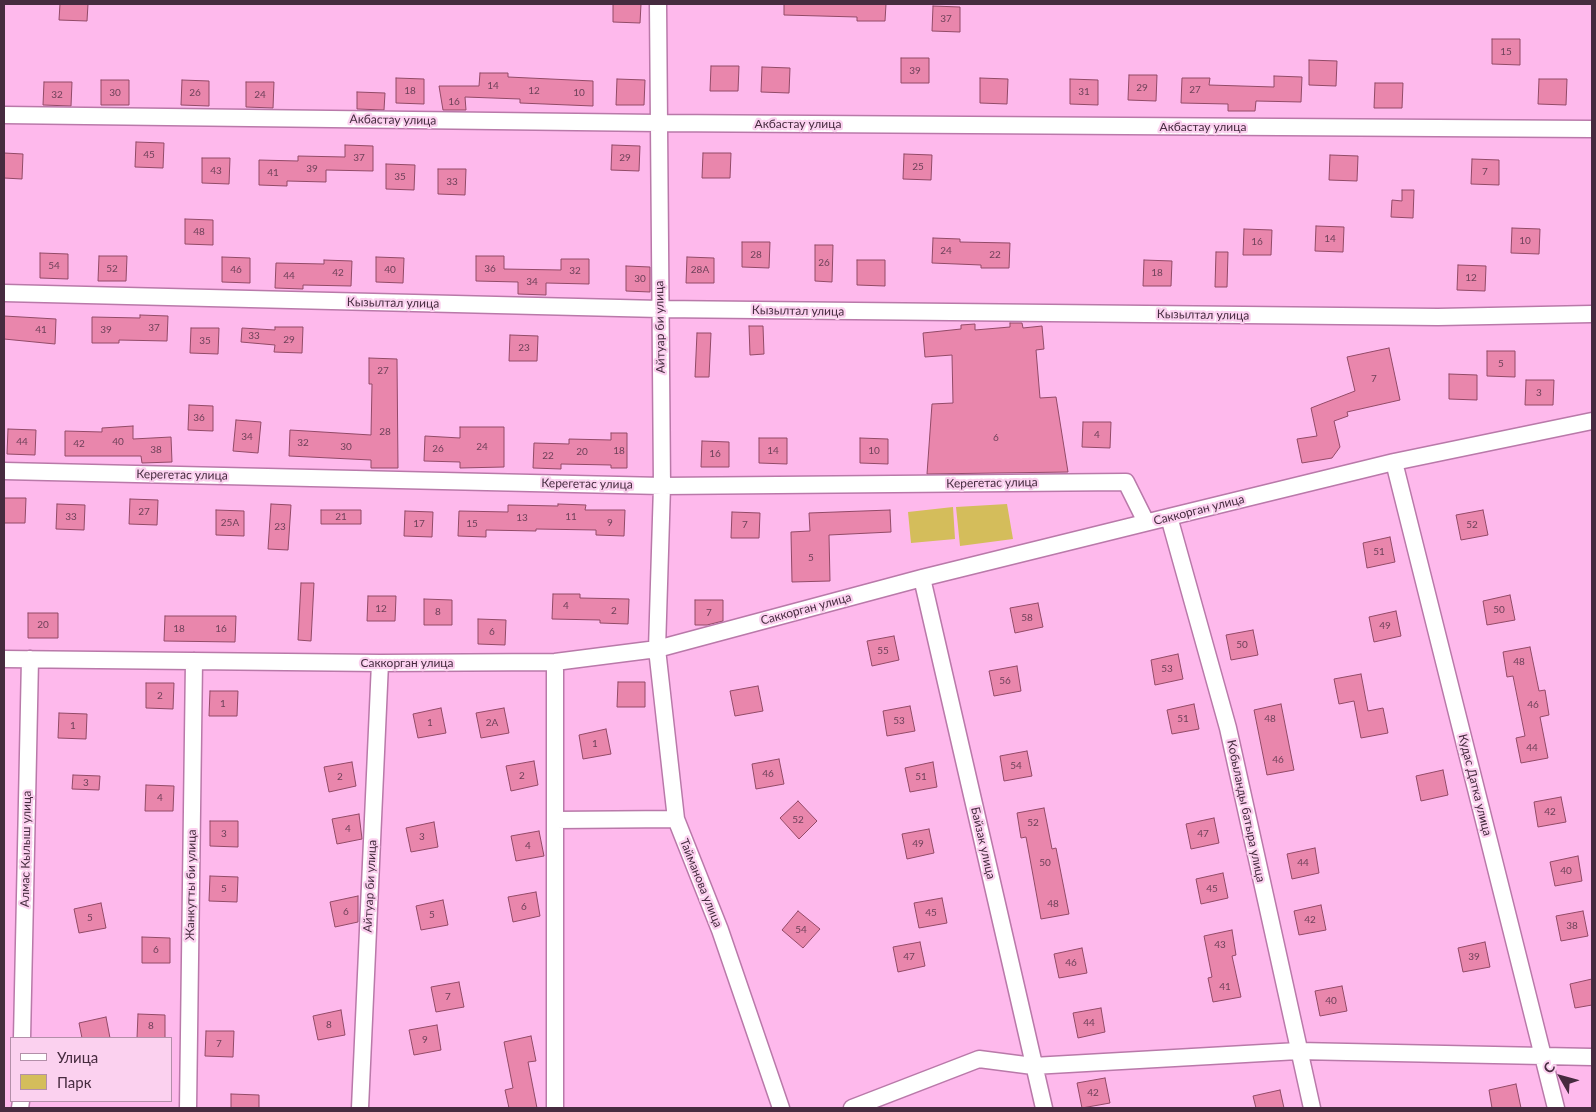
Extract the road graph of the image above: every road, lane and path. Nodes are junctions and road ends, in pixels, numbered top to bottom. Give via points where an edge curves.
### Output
1 (658, 4) edge
2 (4, 116) edge
3 (658, 123) junction
4 (1592, 130) edge
5 (4, 293) edge
6 (660, 310) junction
7 (1592, 314) edge
8 (1592, 421) edge
9 (1394, 462) junction
10 (4, 471) edge
11 (662, 486) junction
12 (1169, 517) junction
13 (1146, 522) junction
14 (922, 578) junction
15 (657, 650) junction
16 (4, 659) edge
17 (30, 659) junction
18 (194, 661) junction
19 (555, 662) junction
20 (380, 663) junction
21 (676, 819) junction
22 (555, 820) junction
23 (22, 1037) edge
24 (1298, 1051) junction
25 (1592, 1057) edge
26 (1543, 1058) junction
27 (1033, 1066) junction
28 (188, 1108) edge
29 (360, 1108) edge
30 (555, 1108) edge
31 (781, 1108) edge
32 (852, 1108) edge
33 (1044, 1108) edge
34 (1312, 1108) edge
35 (1556, 1108) edge

1 - 3 street, Айтуар би улица
2 - 3 street, Акбастау улица
3 - 4 street, Акбастау улица
3 - 6 street, Айтуар би улица
5 - 6 street, Кызылтал улица
6 - 7 street, Кызылтал улица via 1438,317
6 - 11 street, Айтуар би улица
8 - 9 street, Саккорган улица
9 - 12 street, Саккорган улица
9 - 26 street, Кудас Датка улица
10 - 11 street, Керегетас улица
11 - 13 street, Керегетас улица via 1126,482
11 - 15 street, Айтуар би улица
12 - 13 street, Саккорган улица
12 - 24 street, Кобыланды батыра улица via 1228,728
13 - 14 street, Саккорган улица
14 - 15 street, Саккорган улица
14 - 27 street, Байзак улица
15 - 19 street, Саккорган улица
15 - 21 street, Тайманова улица
16 - 17 street, Саккорган улица
17 - 18 street, Саккорган улица
17 - 23 street, Алмас Кылыш улица
18 - 20 street, Саккорган улица
18 - 28 street, Жанкутты би улица
19 - 20 street, Саккорган улица
19 - 22 street
20 - 29 street, Айтуар би улица
21 - 22 street
21 - 31 street, Тайманова улица via 720,930
22 - 30 street
24 - 26 street
24 - 27 street
24 - 34 street, Кобыланды батыра улица
25 - 26 street
26 - 35 street, Кудас Датка улица
27 - 32 street via 979,1059
27 - 33 street, Байзак улица

